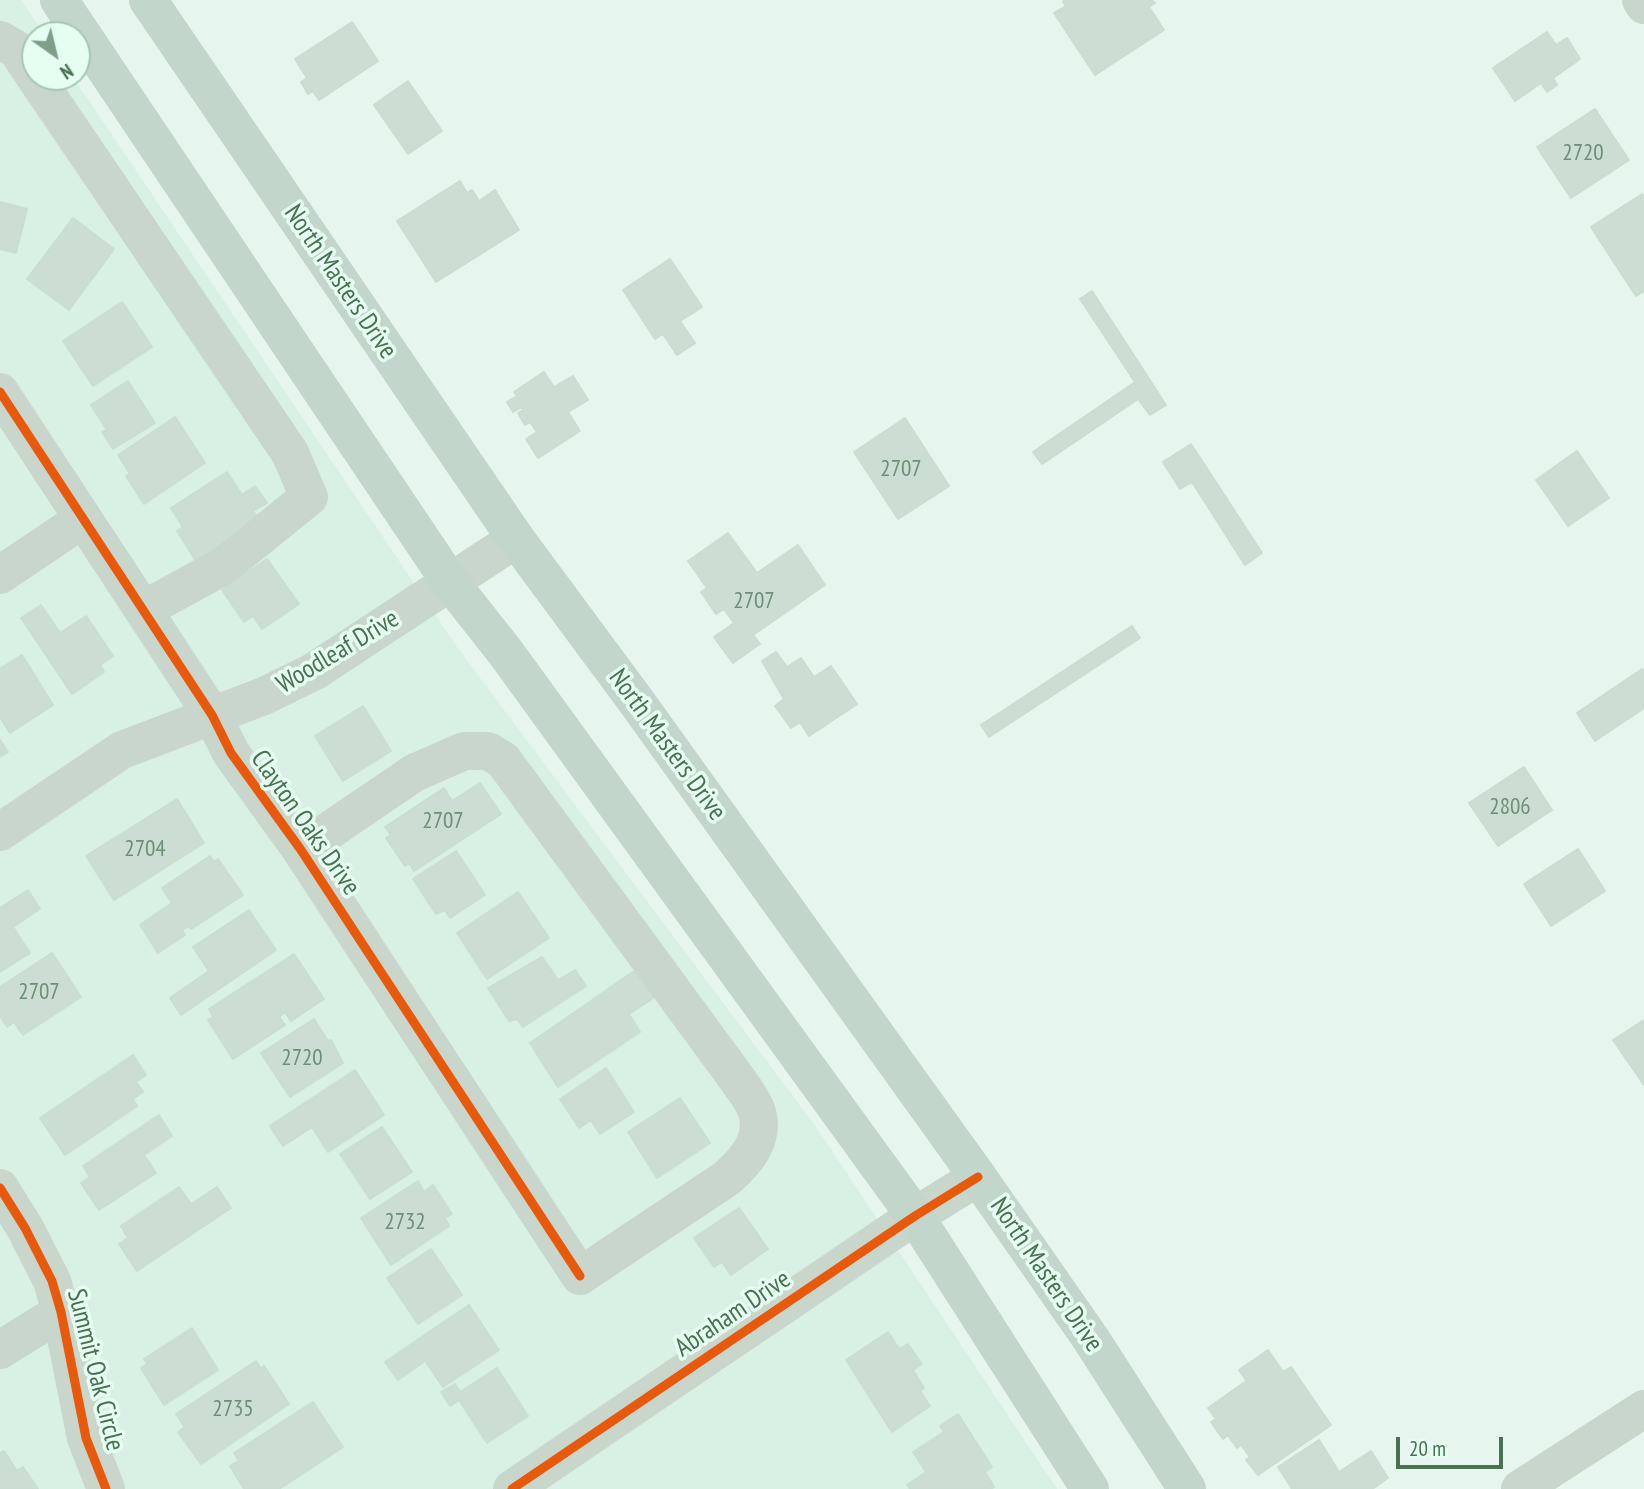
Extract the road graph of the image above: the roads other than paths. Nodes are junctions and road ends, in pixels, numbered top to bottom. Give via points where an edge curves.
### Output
1 (59, 0) edge
2 (148, 0) edge
3 (1641, 0) edge
4 (1644, 5) edge
5 (0, 40) edge
6 (21, 56) edge
7 (44, 91) edge
8 (0, 392) edge
9 (83, 519) junction
10 (516, 539) junction
11 (0, 575) edge
12 (450, 582) junction
13 (144, 610) junction
14 (212, 715) junction
15 (0, 832) edge
16 (301, 850) junction
17 (978, 1177) junction
18 (0, 1188) edge
19 (915, 1216) junction
20 (61, 1312) junction
21 (0, 1350) edge
22 (1644, 1409) edge
23 (106, 1489) edge
24 (512, 1489) edge
25 (1090, 1489) edge
26 (1187, 1489) edge
27 (1520, 1489) edge

1 - 12 main road
2 - 10 main road, North Masters Drive
3 - 4 street
5 - 6 street
7 - 13 street via 290,453 309,497 225,565
8 - 9 street, Clayton Oaks Drive
9 - 11 street
9 - 13 street, Clayton Oaks Drive
10 - 12 street, Woodleaf Drive
10 - 17 main road, North Masters Drive
12 - 14 street, Woodleaf Drive via 313,672
12 - 19 main road
13 - 14 street, Clayton Oaks Drive
14 - 15 street, Woodleaf Drive via 122,750
14 - 16 street, Clayton Oaks Drive via 231,753
16 - 16 street, Clayton Oaks Drive via 580,1276 746,1161 755,1145 757,1110 503,760 488,751 464,751 414,773
17 - 19 street, Abraham Drive
17 - 26 main road, North Masters Drive via 1091,1339
18 - 20 street, Summit Oak Circle via 52,1281
19 - 24 street, Abraham Drive
19 - 25 main road
20 - 21 street
20 - 23 street, Summit Oak Circle via 86,1438
22 - 27 street

